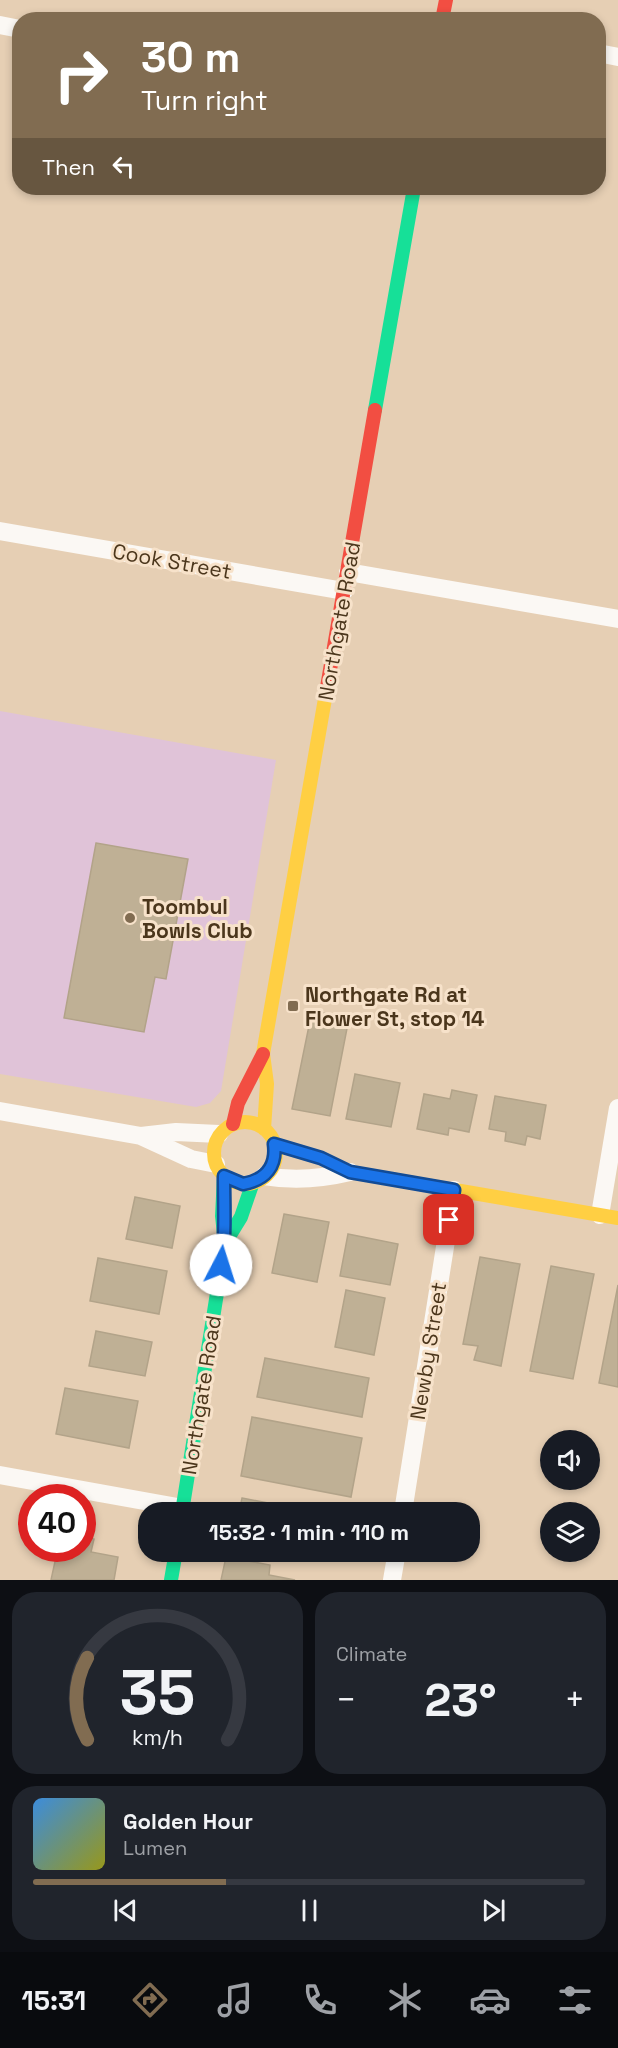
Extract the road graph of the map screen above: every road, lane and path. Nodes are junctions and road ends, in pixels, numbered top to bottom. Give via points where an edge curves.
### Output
1 (413, 195) edge
2 (0, 531) edge
3 (348, 572) junction
4 (344, 591) junction
5 (618, 619) edge
6 (263, 1054) junction
7 (618, 1108) edge
8 (0, 1111) edge
9 (226, 1129) junction
10 (264, 1129) junction
11 (141, 1136) junction
12 (274, 1144) junction
13 (220, 1170) junction
14 (350, 1172) junction
15 (259, 1179) junction
16 (454, 1190) junction
17 (609, 1217) edge
18 (225, 1243) junction
19 (0, 1475) edge
20 (141, 1502) edge
21 (184, 1502) edge
22 (405, 1502) edge
23 (174, 1562) edge
24 (395, 1562) edge
25 (171, 1580) edge
26 (392, 1580) edge

1 - 3 street, Northgate Road
2 - 4 street, Cook Street
3 - 4 street, Northgate Road
3 - 5 street
4 - 6 street, Northgate Road
6 - 9 street, Northgate Road
6 - 10 street, Northgate Road via 267,1084
7 - 17 street
8 - 11 street
9 - 10 street via 249,1122
9 - 11 street
9 - 13 street via 214,1154
10 - 12 street
11 - 13 street
12 - 14 street via 321,1158
12 - 15 street via 274,1161
13 - 15 street via 243,1184
13 - 18 street, Northgate Road
14 - 15 street via 317,1180
14 - 16 street
15 - 18 street, Northgate Road
16 - 17 street
16 - 22 street, Newby Street
18 - 21 street, Northgate Road
19 - 20 street
23 - 25 street
24 - 26 street

